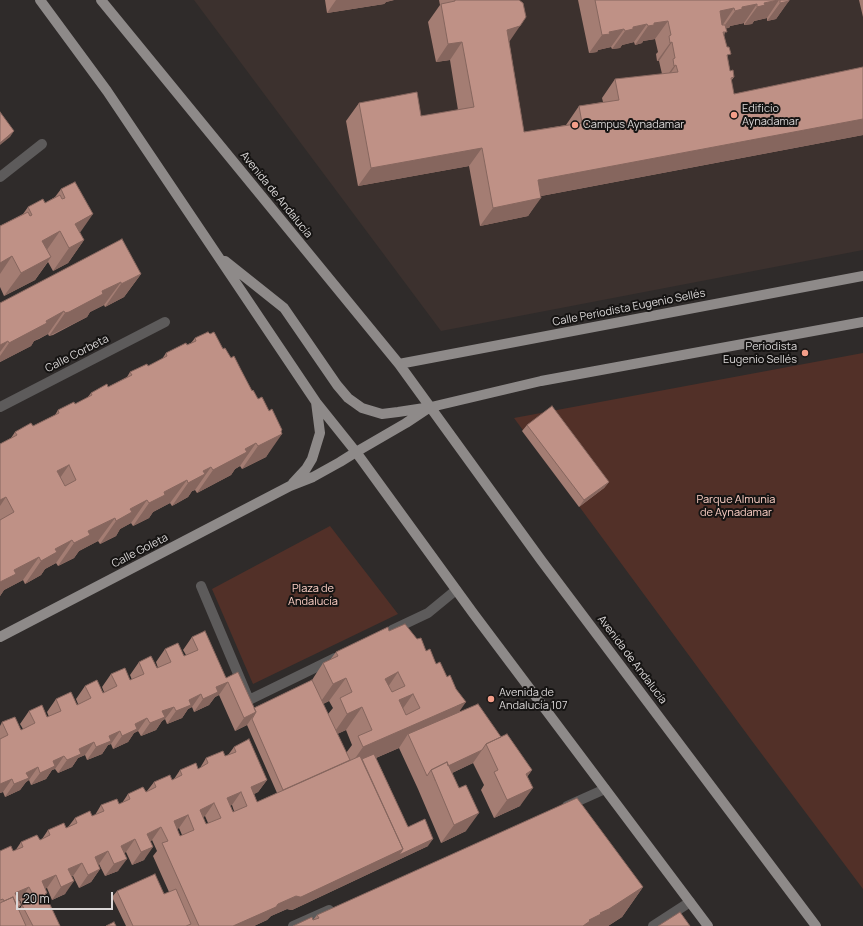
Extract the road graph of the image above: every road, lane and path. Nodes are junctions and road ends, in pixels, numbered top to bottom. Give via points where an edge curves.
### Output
1 (40, 0) edge
2 (101, 0) edge
3 (42, 144) dead end
4 (0, 177) edge
5 (216, 254) junction
6 (863, 276) edge
7 (165, 322) dead end
8 (863, 322) edge
9 (399, 364) junction
10 (316, 402) junction
11 (0, 407) edge
12 (430, 407) junction
13 (356, 452) junction
14 (290, 486) junction
15 (201, 586) dead end
16 (456, 590) junction
17 (386, 633) edge
18 (0, 637) edge
19 (343, 654) edge
20 (605, 789) junction
21 (556, 811) edge
22 (690, 902) junction
23 (336, 907) edge
24 (293, 926) edge
25 (653, 926) edge
26 (708, 926) edge
27 (816, 926) edge

1 - 5 main road via 108,91
2 - 9 main road, Avenida de Andalucía
3 - 4 street
5 - 10 main road
5 - 12 main road via 284,308 337,385 352,402 382,414
6 - 9 main road, Calle Periodista Eugenio Sellés
7 - 11 street, Calle Corbeta
8 - 12 main road via 541,381
9 - 12 main road, Avenida de Andalucía
10 - 13 main road
10 - 14 main road, Calle Goleta via 320,433 312,459
12 - 13 main road
12 - 27 main road, Avenida de Andalucía
13 - 14 main road, Calle Goleta via 313,477
13 - 16 main road
14 - 18 main road, Calle Goleta
15 - 19 street via 249,700
16 - 17 street via 428,613
16 - 20 main road
20 - 21 street
20 - 22 main road
22 - 25 street
22 - 26 main road
23 - 24 street

